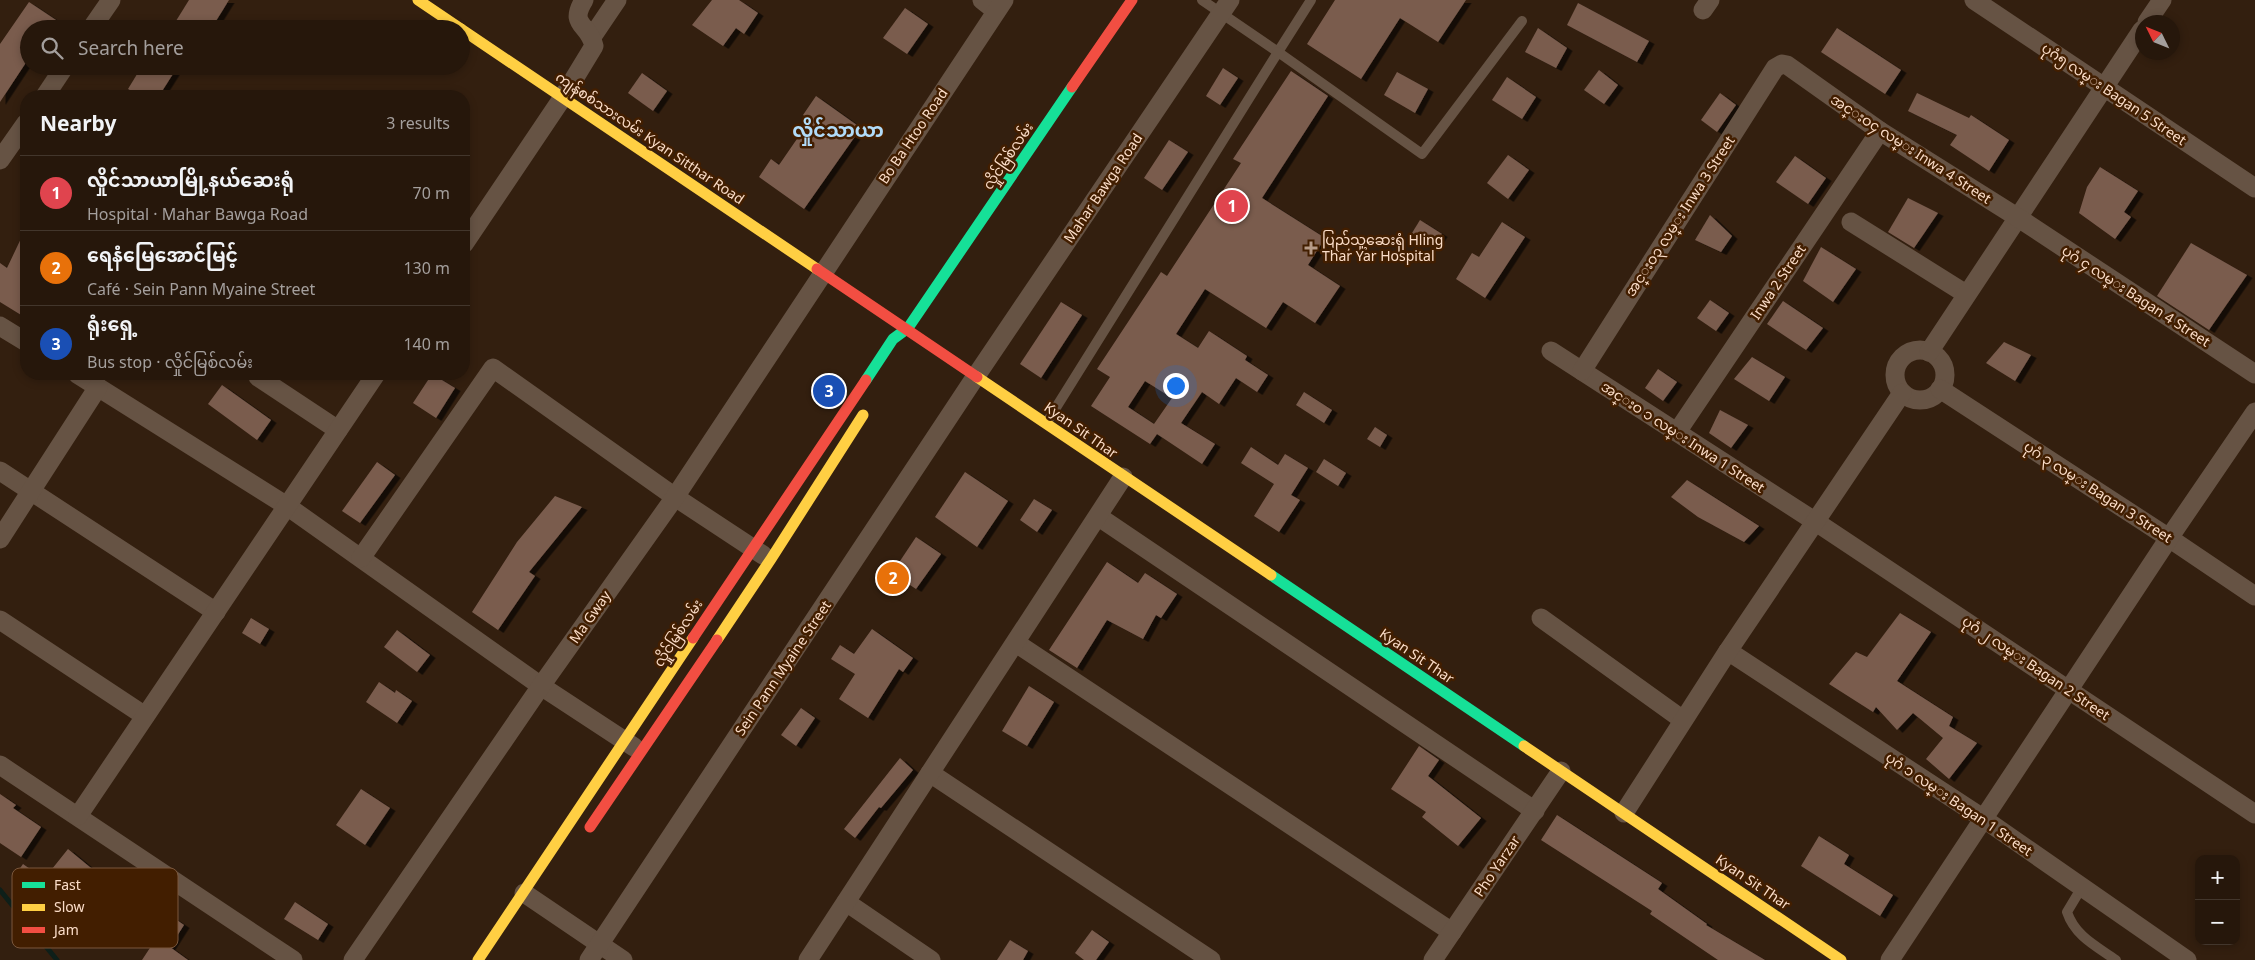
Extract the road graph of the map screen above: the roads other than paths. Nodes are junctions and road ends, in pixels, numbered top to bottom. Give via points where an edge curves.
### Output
1 (584, 0) edge
2 (617, 0) edge
3 (1132, 0) edge
4 (1202, 0) edge
5 (1311, 0) edge
6 (1974, 0) edge
7 (2162, 0) edge
8 (105, 2) edge
9 (430, 3) edge
10 (994, 4) edge
11 (1225, 7) edge
12 (2152, 15) edge
13 (96, 20) edge
14 (450, 20) edge
15 (1522, 21) dead end
16 (470, 35) edge
17 (592, 37) junction
18 (2135, 41) edge
19 (1278, 52) junction
20 (1782, 64) joint
21 (59, 75) edge
22 (2105, 88) junction
23 (48, 90) edge
24 (562, 97) junction
25 (1880, 131) junction
26 (20, 132) edge
27 (0, 160) edge
28 (2255, 188) edge
29 (2017, 217) junction
30 (1852, 222) dead end
31 (470, 235) edge
32 (823, 272) junction
33 (1966, 294) junction
34 (0, 326) edge
35 (908, 328) junction
36 (20, 338) edge
37 (907, 343) dead end
38 (1550, 351) dead end
39 (1929, 352) junction
40 (1582, 371) junction
41 (2255, 374) edge
42 (976, 376) junction
43 (87, 380) edge
44 (261, 380) edge
45 (372, 380) edge
46 (98, 387) junction
47 (1940, 389) junction
48 (1902, 393) junction
49 (867, 409) dead end
50 (2255, 412) edge
51 (1047, 423) junction
52 (338, 430) junction
53 (1677, 432) junction
54 (0, 471) edge
55 (1124, 477) junction
56 (32, 492) junction
57 (675, 497) junction
58 (287, 506) junction
59 (1099, 517) junction
60 (1816, 522) junction
61 (2169, 538) junction
62 (0, 539) edge
63 (752, 548) junction
64 (361, 558) junction
65 (771, 560) junction
66 (2255, 596) edge
67 (216, 612) junction
68 (1541, 618) dead end
69 (0, 620) edge
70 (1016, 643) junction
71 (1728, 651) junction
72 (541, 686) junction
73 (2068, 690) junction
74 (145, 716) junction
75 (1683, 720) junction
76 (625, 742) junction
77 (643, 752) junction
78 (0, 765) edge
79 (1561, 771) junction
80 (930, 773) junction
81 (1535, 811) junction
82 (1624, 813) junction
83 (2255, 814) edge
84 (78, 816) junction
85 (1984, 819) junction
86 (582, 839) dead end
87 (156, 868) edge
88 (178, 883) edge
89 (2082, 887) junction
90 (535, 900) junction
91 (846, 902) junction
92 (1452, 932) junction
93 (599, 944) junction
94 (1438, 958) edge
95 (293, 960) edge
96 (353, 960) edge
97 (478, 960) edge
98 (589, 960) edge
99 (623, 960) edge
100 (808, 960) edge
101 (931, 960) edge
102 (1211, 960) edge
103 (1841, 960) edge
104 (1890, 960) edge
105 (2116, 960) edge
106 (2187, 960) edge

1 - 17 street via 577,11 578,19
2 - 17 street
3 - 35 main road, လှိုင်မြစ်လမ်း
4 - 11 lane
5 - 19 lane
6 - 22 street, ပုဂံ၅ လမ္း Bagan 5 Street
7 - 12 street
8 - 13 street
9 - 14 main road, ကျန်စစ်သားလမ်း Kyan Sitthar Road
10 - 32 street, Bo Ba Htoo Road
11 - 19 lane
11 - 42 street, Mahar Bawga Road
15 - 19 lane via 1422,154
16 - 24 main road, ကျန်စစ်သားလမ်း Kyan Sitthar Road
17 - 24 street via 594,46
18 - 22 street
19 - 51 lane
20 - 25 street, အင္းဝ၄ လမ္း Inwa 4 Street via 1787,64
20 - 40 street, အင္းဝ၃ လမ္း Inwa 3 Street via 1775,68
21 - 23 street
22 - 28 street, ပုဂံ၅ လမ္း Bagan 5 Street
22 - 29 street
24 - 31 street
24 - 32 main road, ကျန်စစ်သားလမ်း Kyan Sitthar Road
25 - 29 street, အင္းဝ၄ လမ္း Inwa 4 Street
25 - 53 street, Inwa 2 Street
26 - 27 street
29 - 33 street
29 - 41 street, ပုဂံ ၄ လမ္း Bagan 4 Street
30 - 33 street
32 - 35 main road, ကျန်စစ်သားလမ်း Kyan Sitthar Road
32 - 57 street, Ma Gway
33 - 39 street
34 - 36 street
35 - 37 main road
35 - 42 main road, Kyan Sit Thar
35 - 63 main road, လှိုင်မြစ်လမ်း via 893,339
38 - 40 street, အင္းဝ ၁ လမ္း Inwa 1 Street
39 - 47 street via 1942,364 1944,381
39 - 48 street via 1912,351 1899,361 1895,378
40 - 53 street, အင္းဝ ၁ လမ္း Inwa 1 Street
42 - 51 main road, Kyan Sit Thar
42 - 93 street, Sein Pann Myaine Street
43 - 46 street
44 - 52 street
45 - 52 street
46 - 56 street
46 - 58 street
47 - 48 street via 1934,395 1918,400
47 - 61 street, ပုဂံ ၃ လမ္း Bagan 3 Street
48 - 60 street
49 - 65 main road
50 - 61 street
51 - 55 main road, Kyan Sit Thar
52 - 58 street
53 - 60 street, အင္းဝ ၁ လမ္း Inwa 1 Street
54 - 56 street
55 - 59 street
55 - 79 main road, Kyan Sit Thar
56 - 62 street
56 - 67 street
57 - 63 street
57 - 64 street via 493,368
57 - 72 street, Ma Gway
58 - 64 street
58 - 67 street
59 - 70 street
59 - 81 street
60 - 71 street
60 - 73 street, ပုဂံ ၂ လမ္း Bagan 2 Street
61 - 66 street, ပုဂံ ၃ လမ္း Bagan 3 Street
61 - 73 street
63 - 65 street
63 - 76 main road, လှိုင်မြစ်လမ်း
64 - 72 street
65 - 77 main road
67 - 74 street
68 - 75 street
69 - 74 street
70 - 80 street
70 - 92 street
71 - 75 street
71 - 85 street, ပုဂံ ၁ လမ္း Bagan 1 Street
72 - 76 street
72 - 96 street, Ma Gway
73 - 83 street, ပုဂံ ၂ လမ္း Bagan 2 Street
73 - 85 street
74 - 84 street
75 - 82 street
76 - 77 street
76 - 90 main road, လှိုင်မြစ်လမ်း
77 - 86 main road
78 - 84 street
79 - 81 street, Pho Yarzar
79 - 82 main road, Kyan Sit Thar
80 - 91 street
80 - 102 street
81 - 92 street, Pho Yarzar
82 - 103 main road, Kyan Sit Thar
84 - 87 street
85 - 89 street, ပုဂံ ၁ လမ္း Bagan 1 Street
85 - 104 street
88 - 95 street
89 - 105 lane via 2067,912 2071,924 2081,936
89 - 106 street, ပုဂံ ၁ လမ္း Bagan 1 Street
90 - 93 street
90 - 97 main road, လှိုင်မြစ်လမ်း
91 - 100 street
91 - 101 street
92 - 94 street, Pho Yarzar
93 - 98 street, Sein Pann Myaine Street
93 - 99 street

